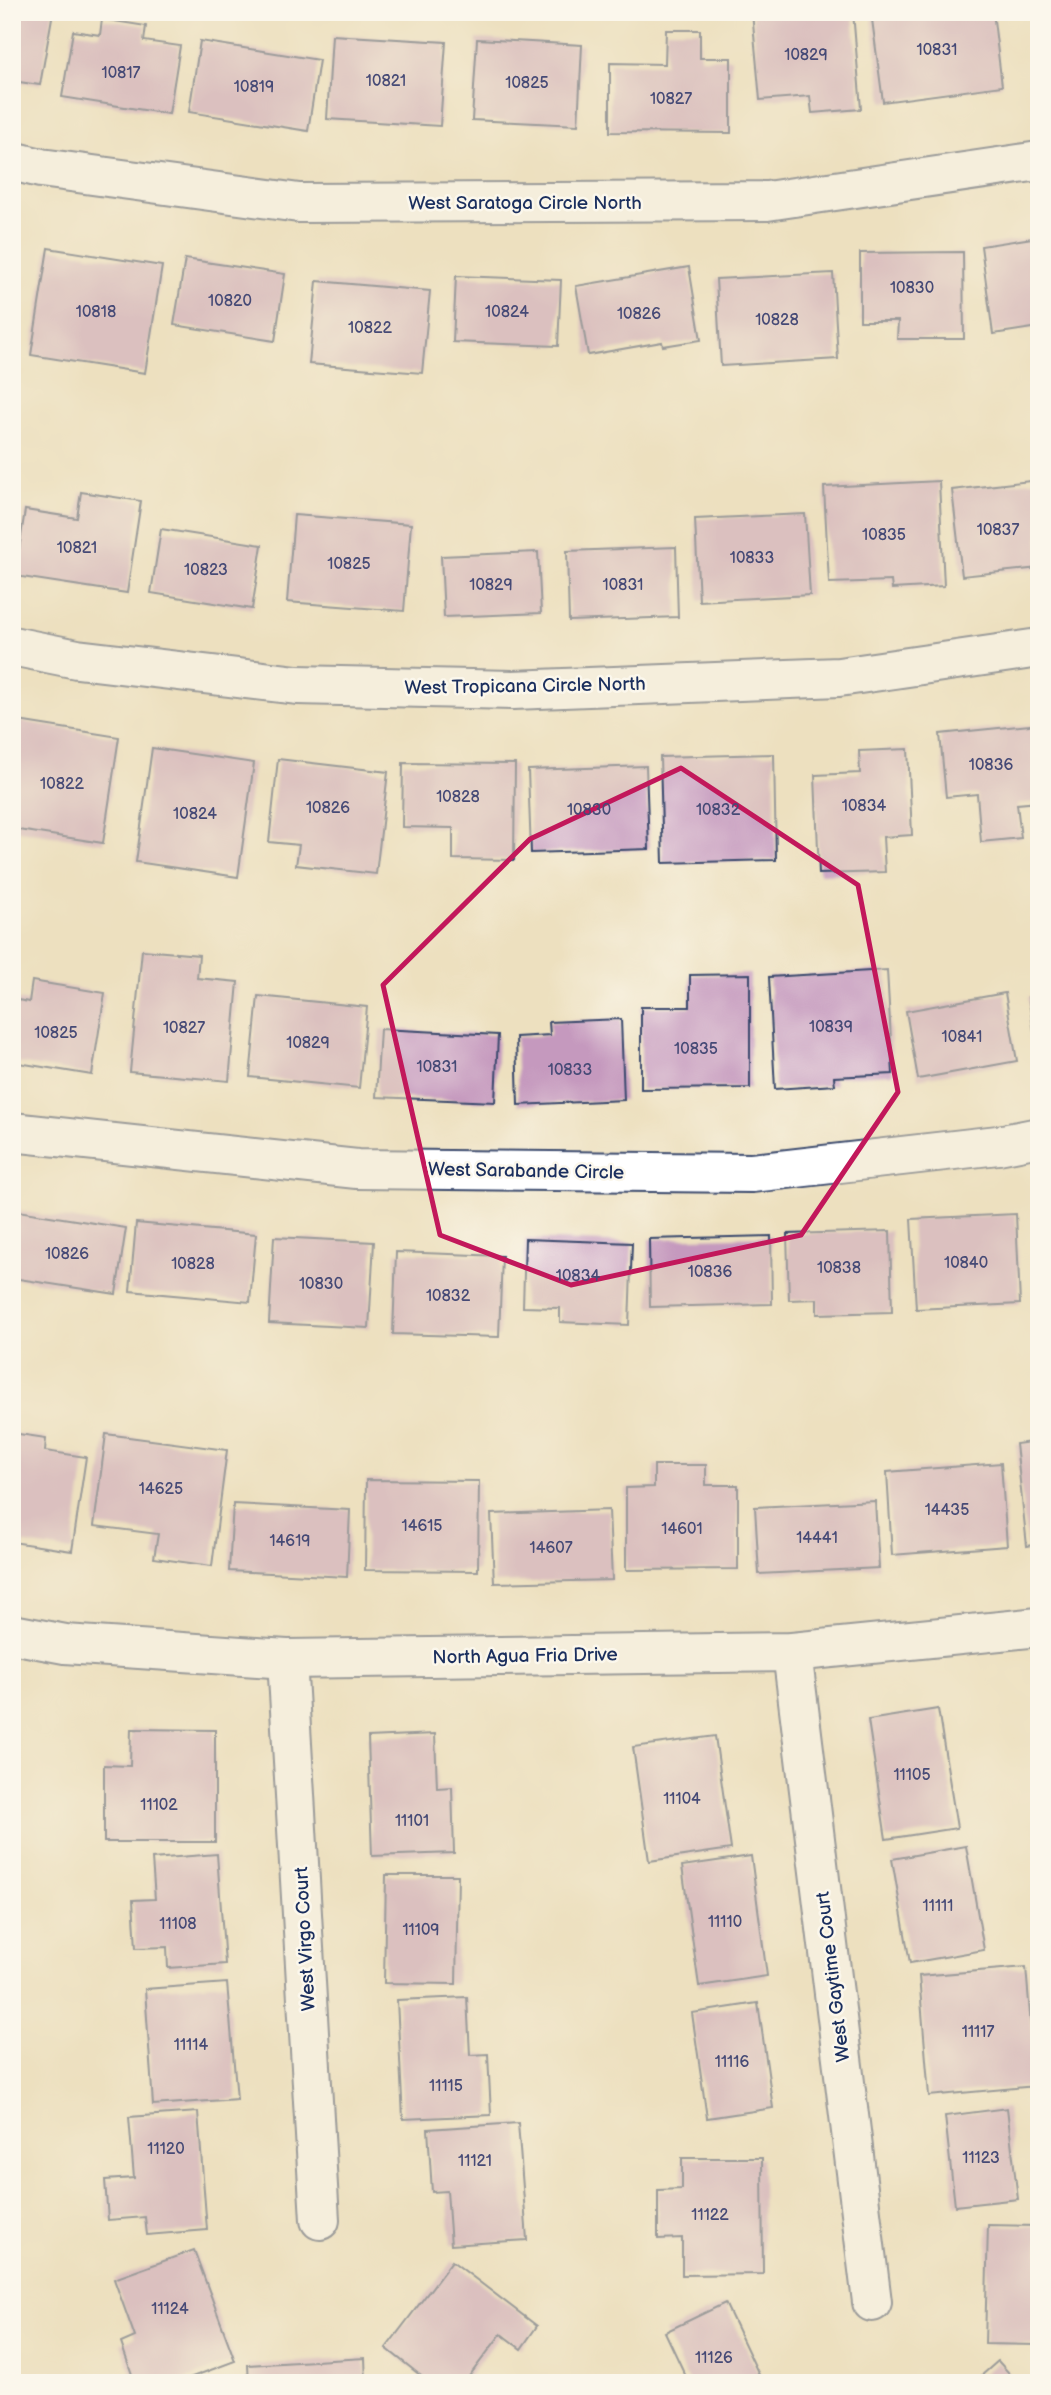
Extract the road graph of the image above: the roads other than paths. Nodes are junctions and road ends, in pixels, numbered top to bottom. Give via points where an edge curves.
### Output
1 (12, 161) edge
2 (1039, 162) edge
3 (12, 646) edge
4 (1039, 648) edge
5 (12, 1132) edge
6 (1039, 1137) edge
7 (1039, 1627) edge
8 (12, 1634) edge
9 (792, 1652) junction
10 (287, 1658) junction
11 (320, 2220) dead end
12 (872, 2301) dead end

1 - 2 street, West Saratoga Circle North via 299,203 767,201
3 - 4 street, West Tropicana Circle North via 77,659 297,685 513,690 839,677
5 - 6 street, West Sarabande Circle via 357,1169 752,1173
7 - 9 street, North Agua Fria Drive
8 - 10 street, North Agua Fria Drive via 65,1644
9 - 10 street, North Agua Fria Drive
9 - 12 street, West Gaytime Court
10 - 11 street, West Virgo Court

